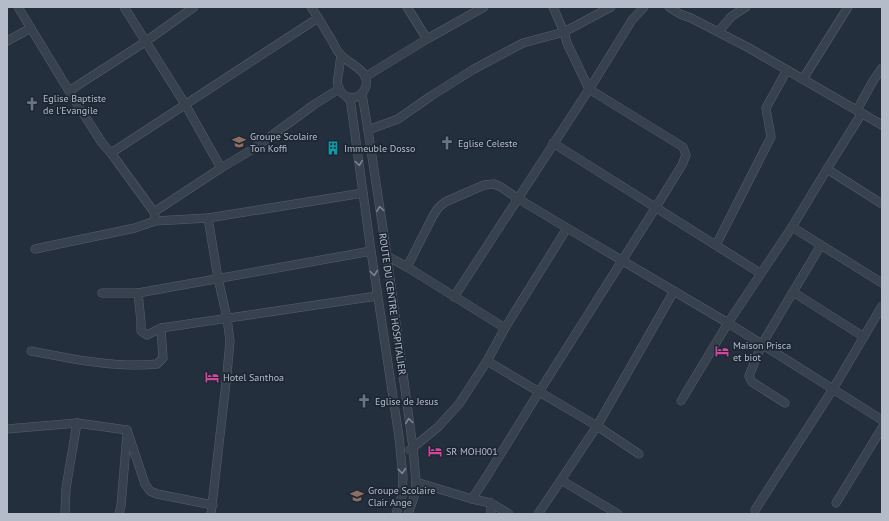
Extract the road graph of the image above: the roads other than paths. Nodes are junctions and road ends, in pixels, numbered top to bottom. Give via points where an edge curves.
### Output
1 (18, 7) edge
2 (124, 7) edge
3 (194, 7) edge
4 (311, 7) edge
5 (407, 7) edge
6 (484, 7) edge
7 (553, 7) edge
8 (611, 7) edge
9 (644, 7) edge
10 (669, 7) edge
11 (746, 7) edge
12 (848, 7) edge
13 (318, 18) junction
14 (31, 28) junction
15 (564, 32) junction
16 (718, 32) junction
17 (428, 39) junction
18 (7, 41) edge
19 (145, 42) junction
20 (340, 55) junction
21 (356, 67) junction
22 (882, 68) edge
23 (787, 70) junction
24 (339, 73) junction
25 (365, 77) junction
26 (803, 79) junction
27 (339, 89) junction
28 (589, 89) junction
29 (69, 91) junction
30 (362, 94) junction
31 (347, 97) junction
32 (185, 104) junction
33 (859, 112) junction
34 (882, 125) edge
35 (368, 130) junction
36 (554, 143) junction
37 (111, 153) junction
38 (222, 168) junction
39 (827, 169) junction
40 (363, 193) junction
41 (517, 198) junction
42 (882, 204) edge
43 (656, 207) junction
44 (155, 216) junction
45 (208, 218) junction
46 (792, 226) junction
47 (567, 228) junction
48 (716, 245) junction
49 (821, 245) junction
50 (35, 249) dead end
51 (371, 251) junction
52 (387, 256) junction
53 (622, 260) junction
54 (407, 267) junction
55 (760, 273) junction
56 (218, 278) junction
57 (882, 283) edge
58 (674, 291) junction
59 (793, 292) junction
60 (102, 293) dead end
61 (138, 293) junction
62 (377, 296) junction
63 (454, 297) junction
64 (882, 306) edge
65 (227, 318) junction
66 (728, 323) junction
67 (160, 328) junction
68 (505, 328) junction
69 (864, 337) junction
70 (762, 344) junction
71 (31, 352) dead end
72 (487, 361) junction
73 (833, 389) junction
74 (539, 392) junction
75 (681, 401) dead end
76 (785, 403) dead end
77 (882, 420) edge
78 (77, 423) junction
79 (597, 426) junction
80 (882, 428) edge
81 (7, 429) edge
82 (127, 430) junction
83 (413, 448) junction
84 (639, 454) dead end
85 (401, 456) junction
86 (561, 480) junction
87 (416, 482) junction
88 (472, 499) junction
89 (491, 503) junction
90 (836, 503) dead end
91 (213, 505) junction
92 (755, 510) dead end
93 (65, 514) edge
94 (119, 514) edge
95 (211, 514) edge
96 (396, 514) edge
97 (408, 514) edge
98 (491, 514) edge
99 (509, 514) edge
100 (538, 514) edge
101 (618, 514) edge

1 - 14 street
2 - 19 street
3 - 19 street
4 - 13 street
5 - 17 street
6 - 17 street
7 - 15 street
8 - 15 street
9 - 28 street via 632,20
10 - 16 street
11 - 16 street via 732,16
12 - 26 street
13 - 20 street
13 - 32 street
14 - 18 street
14 - 29 street
15 - 28 street
15 - 35 street via 523,43 474,69 398,119
16 - 23 street
17 - 25 street
19 - 29 street
19 - 32 street
20 - 21 street
20 - 24 street
21 - 24 street via 346,68
21 - 25 street
22 - 33 street
23 - 26 street
23 - 48 street via 766,108 771,137
24 - 27 street
25 - 30 street via 366,83
26 - 33 street
27 - 31 street
27 - 38 street
28 - 36 street
28 - 43 street via 683,147 686,155 682,165
29 - 37 street
30 - 31 street
30 - 35 street, ROUTE DU CENTRE HOSPITALIER
31 -> 40 street, ROUTE DU CENTRE HOSPITALIER via 351,105
32 - 37 street
32 - 38 street
33 - 34 street
33 - 39 street
52 -> 35 street, ROUTE DU CENTRE HOSPITALIER
36 - 41 street
36 - 43 street
37 - 44 street
38 - 44 street
39 - 42 street
39 - 46 street
40 - 45 street
40 - 51 street, ROUTE DU CENTRE HOSPITALIER
41 - 47 street
41 - 54 street via 494,184 484,185 445,202 433,216
41 - 63 street
43 - 48 street
43 - 53 street
44 - 45 street
44 - 50 street via 135,228
45 - 56 street
46 - 49 street
46 - 55 street
47 - 53 street
47 - 68 street
48 - 55 street
49 - 57 street
49 - 59 street
51 - 56 street
51 -> 62 street, ROUTE DU CENTRE HOSPITALIER
52 - 54 street
83 -> 52 street, ROUTE DU CENTRE HOSPITALIER
53 - 58 street
53 - 74 street
54 - 63 street
55 - 66 street
56 - 61 street
56 - 65 street
58 - 66 street
58 - 79 street
59 - 69 street
59 - 70 street
60 - 61 street
61 - 67 street via 141,331 147,335
62 - 65 street
62 - 85 street, ROUTE DU CENTRE HOSPITALIER
63 - 68 street
64 - 69 street
65 - 67 street
65 - 91 street via 230,341
66 - 70 street
66 - 75 street
67 - 71 street via 163,358 157,364 124,365
68 - 72 street
69 - 73 street
70 - 73 street
70 - 76 street via 749,376 752,382
72 - 74 street
72 - 83 street via 460,404
73 - 77 street
73 - 92 street
74 - 79 street
74 - 88 street
78 - 81 street
78 - 82 street
78 - 93 street via 66,488
79 - 84 street
79 - 86 street
80 - 90 street
82 - 91 street via 145,484 150,491
82 - 94 street
83 - 85 street
83 - 87 street, ROUTE DU CENTRE HOSPITALIER
85 -> 96 street, ROUTE DU CENTRE HOSPITALIER via 402,496
86 - 100 street
86 - 101 street
87 - 88 street
87 - 97 street, ROUTE DU CENTRE HOSPITALIER
88 - 89 street
89 - 98 street
89 - 99 street
91 - 95 street

